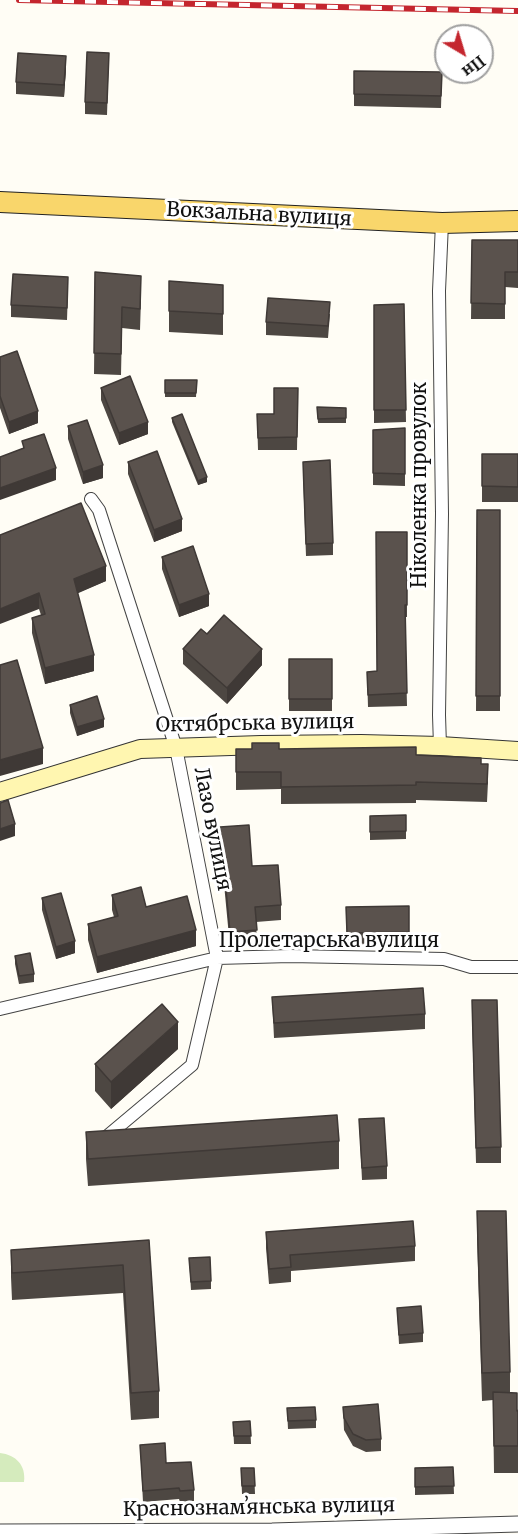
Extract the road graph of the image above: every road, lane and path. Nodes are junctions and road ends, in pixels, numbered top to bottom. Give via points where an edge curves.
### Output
1 (0, 202) edge
2 (518, 220) edge
3 (441, 224) junction
4 (91, 499) dead end
5 (440, 746) junction
6 (176, 748) junction
7 (518, 751) edge
8 (0, 792) edge
9 (217, 958) junction
10 (518, 967) edge
11 (0, 1009) edge
12 (105, 1138) edge
13 (518, 1524) edge
14 (0, 1532) edge
15 (272, 1532) edge

1 - 3 main road, Вокзальна вулиця
2 - 3 main road, Вокзальна вулиця
3 - 5 street, Ніколенка провулок
4 - 6 street, Лазо вулиця via 99,510
5 - 6 main road, Октябрська вулиця via 272,744
5 - 7 main road, Октябрська вулиця
6 - 8 main road, Октябрська вулиця via 140,749
6 - 9 street, Лазо вулиця
9 - 10 street, Пролетарська вулиця via 444,959 471,967
9 - 11 street, Пролетарська вулиця
9 - 12 street, Лазо вулиця via 192,1065
13 - 15 street, Краснознамʼянська вулиця
14 - 15 street, Краснознамʼянська вулиця

